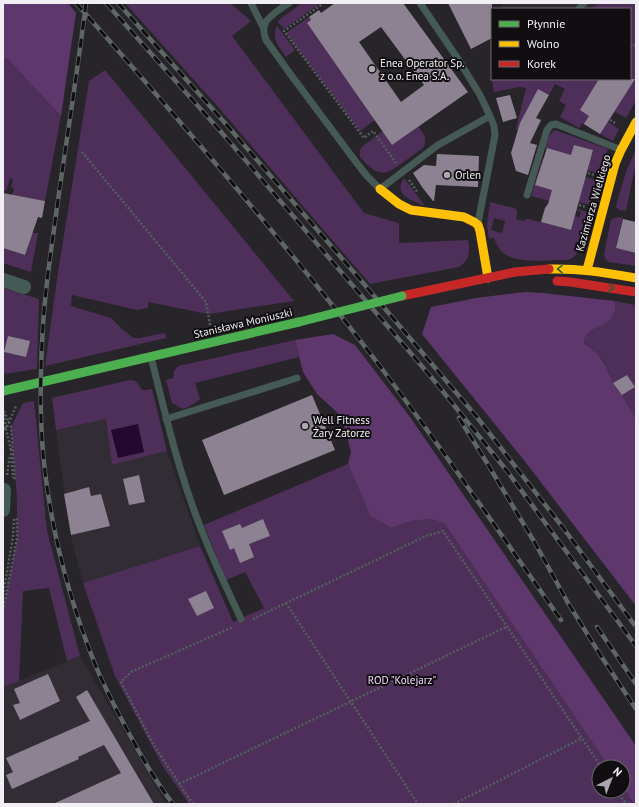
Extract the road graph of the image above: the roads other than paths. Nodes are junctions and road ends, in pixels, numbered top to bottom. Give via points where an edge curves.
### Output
1 (251, 3) edge
2 (289, 3) edge
3 (420, 3) edge
4 (264, 29) junction
5 (490, 116) junction
6 (636, 122) edge
7 (621, 150) junction
8 (380, 189) junction
9 (527, 195) dead end
10 (478, 225) junction
11 (587, 270) junction
12 (488, 278) junction
13 (636, 278) edge
14 (535, 279) dead end
15 (3, 280) edge
16 (549, 280) dead end
17 (24, 287) dead end
18 (636, 292) edge
19 (151, 357) junction
20 (297, 378) dead end
21 (3, 391) edge
22 (166, 419) junction
23 (4, 490) road end
24 (3, 510) edge
25 (239, 622) road end

1 - 4 lane
2 - 4 lane via 265,22
3 - 5 lane via 458,59
4 - 8 lane via 268,44 286,69 359,166
5 - 8 lane via 438,145
5 - 10 lane via 495,135
6 - 7 street, Kazimierza Wielkiego
7 - 9 lane via 556,124 551,125 547,130
7 - 11 street, Kazimierza Wielkiego
8 - 10 street via 405,208 464,217
10 - 12 street
11 -> 12 street, Stanisława Moniuszki via 532,270
11 - 13 street, Stanisława Moniuszki
12 - 14 street, Stanisława Moniuszki
12 - 19 street, Stanisława Moniuszki, bridge via 402,296
15 - 17 street
16 -> 18 street
19 - 21 street, Stanisława Moniuszki
19 - 22 lane
20 - 22 lane
22 - 25 lane via 203,534
23 - 24 street

